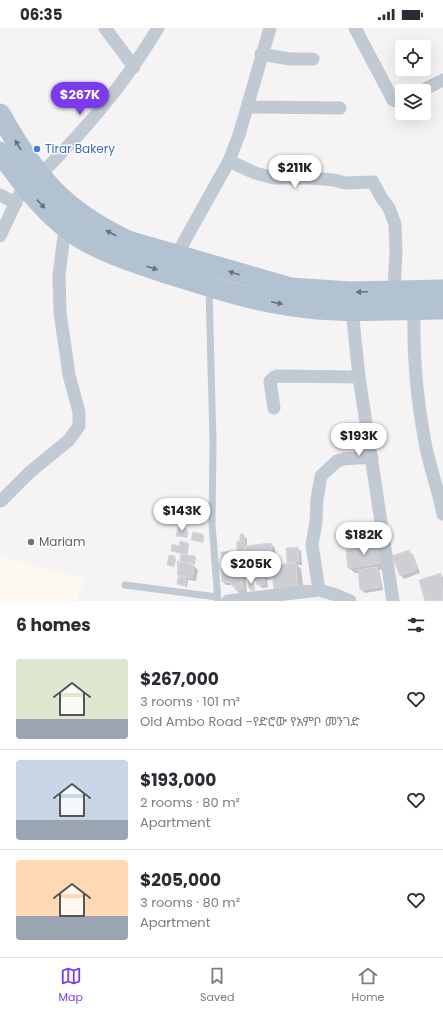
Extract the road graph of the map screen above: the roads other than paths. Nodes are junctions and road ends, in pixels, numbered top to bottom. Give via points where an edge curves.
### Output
1 (105, 28) edge
2 (158, 28) edge
3 (270, 28) edge
4 (355, 28) edge
5 (261, 54) junction
6 (313, 59) dead end
7 (134, 67) junction
8 (443, 80) edge
9 (431, 86) edge
10 (395, 101) edge
11 (247, 107) junction
12 (340, 108) dead end
13 (0, 114) edge
14 (0, 152) edge
15 (229, 161) junction
16 (26, 188) junction
17 (0, 195) edge
18 (80, 229) junction
19 (0, 236) edge
20 (176, 256) junction
21 (209, 286) junction
22 (443, 290) edge
23 (394, 291) junction
24 (414, 309) junction
25 (443, 309) edge
26 (352, 310) junction
27 (359, 376) junction
28 (274, 408) dead end
29 (372, 458) junction
30 (1, 502) edge
31 (443, 514) edge
32 (126, 585) dead end
33 (319, 590) junction
34 (221, 600) edge
35 (260, 600) edge
36 (350, 601) edge
37 (393, 601) edge

1 - 7 street
2 - 7 street
3 - 5 street
4 - 10 street
5 - 6 street via 290,59
5 - 11 street
7 - 16 street via 89,124
8 - 9 street
11 - 12 street
11 - 15 street
16 -> 13 main road via 21,151
14 - 16 main road
15 - 20 street
15 - 23 street via 274,178 309,178 345,183 373,182 389,208 395,224
16 - 17 street
16 - 18 main road via 60,197
16 - 19 street
20 -> 18 main road via 128,241 109,232
18 -> 21 main road via 135,263
18 - 30 street via 60,275 60,312 69,375 79,412 79,426 69,440 30,472
23 -> 20 main road via 350,292 291,288
21 -> 26 main road via 291,306
21 - 34 lane via 213,443 212,524
22 - 23 main road
24 - 25 main road
24 - 26 main road
24 - 31 street via 413,340 418,404
26 - 27 street
27 - 28 street via 276,376 270,381
27 - 29 street
29 - 33 street via 337,461 321,476 312,545
29 - 37 street
32 - 34 lane
33 - 35 street
33 - 36 street
34 - 35 street

